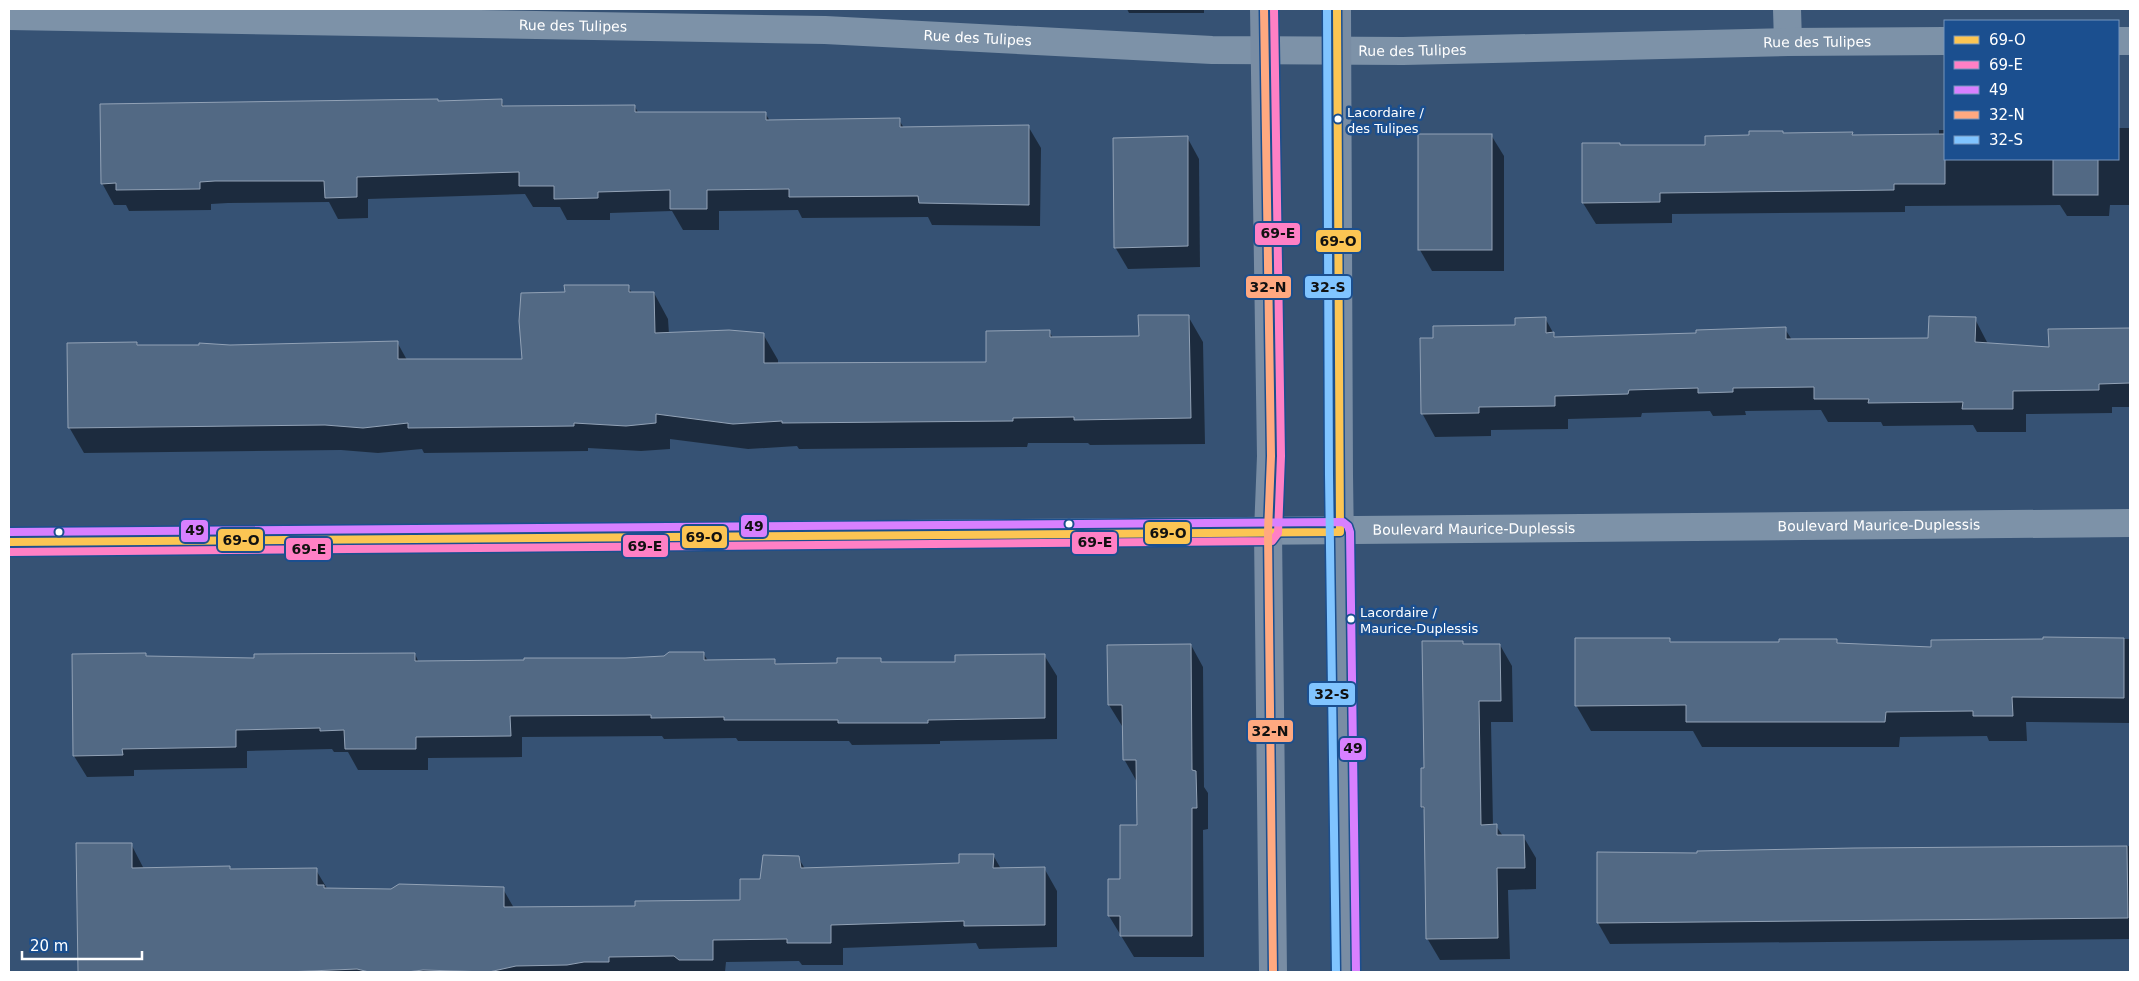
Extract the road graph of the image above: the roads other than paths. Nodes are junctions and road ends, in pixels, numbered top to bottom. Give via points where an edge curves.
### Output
1 (1264, 9) edge
2 (1337, 9) edge
3 (1787, 9) edge
4 (9, 16) edge
5 (825, 20) edge
6 (1944, 41) edge
7 (1788, 42) junction
8 (1264, 49) junction
9 (1338, 51) junction
10 (2130, 523) edge
11 (1268, 532) junction
12 (1340, 532) junction
13 (9, 542) edge
14 (1273, 972) edge
15 (1346, 972) edge

1 - 8 main road
2 - 9 main road
3 - 7 street
4 - 5 street, Rue des Tulipes
5 - 8 street, Rue des Tulipes via 1212,50
6 - 7 street, Rue des Tulipes
7 - 9 street, Rue des Tulipes
8 - 9 street, Rue des Tulipes
8 - 11 main road via 1270,456
9 - 12 main road
10 - 12 street, Boulevard Maurice-Duplessis
11 - 12 street, Boulevard Maurice-Duplessis
11 - 13 street, Boulevard Maurice-Duplessis
11 - 14 main road
12 - 15 main road

